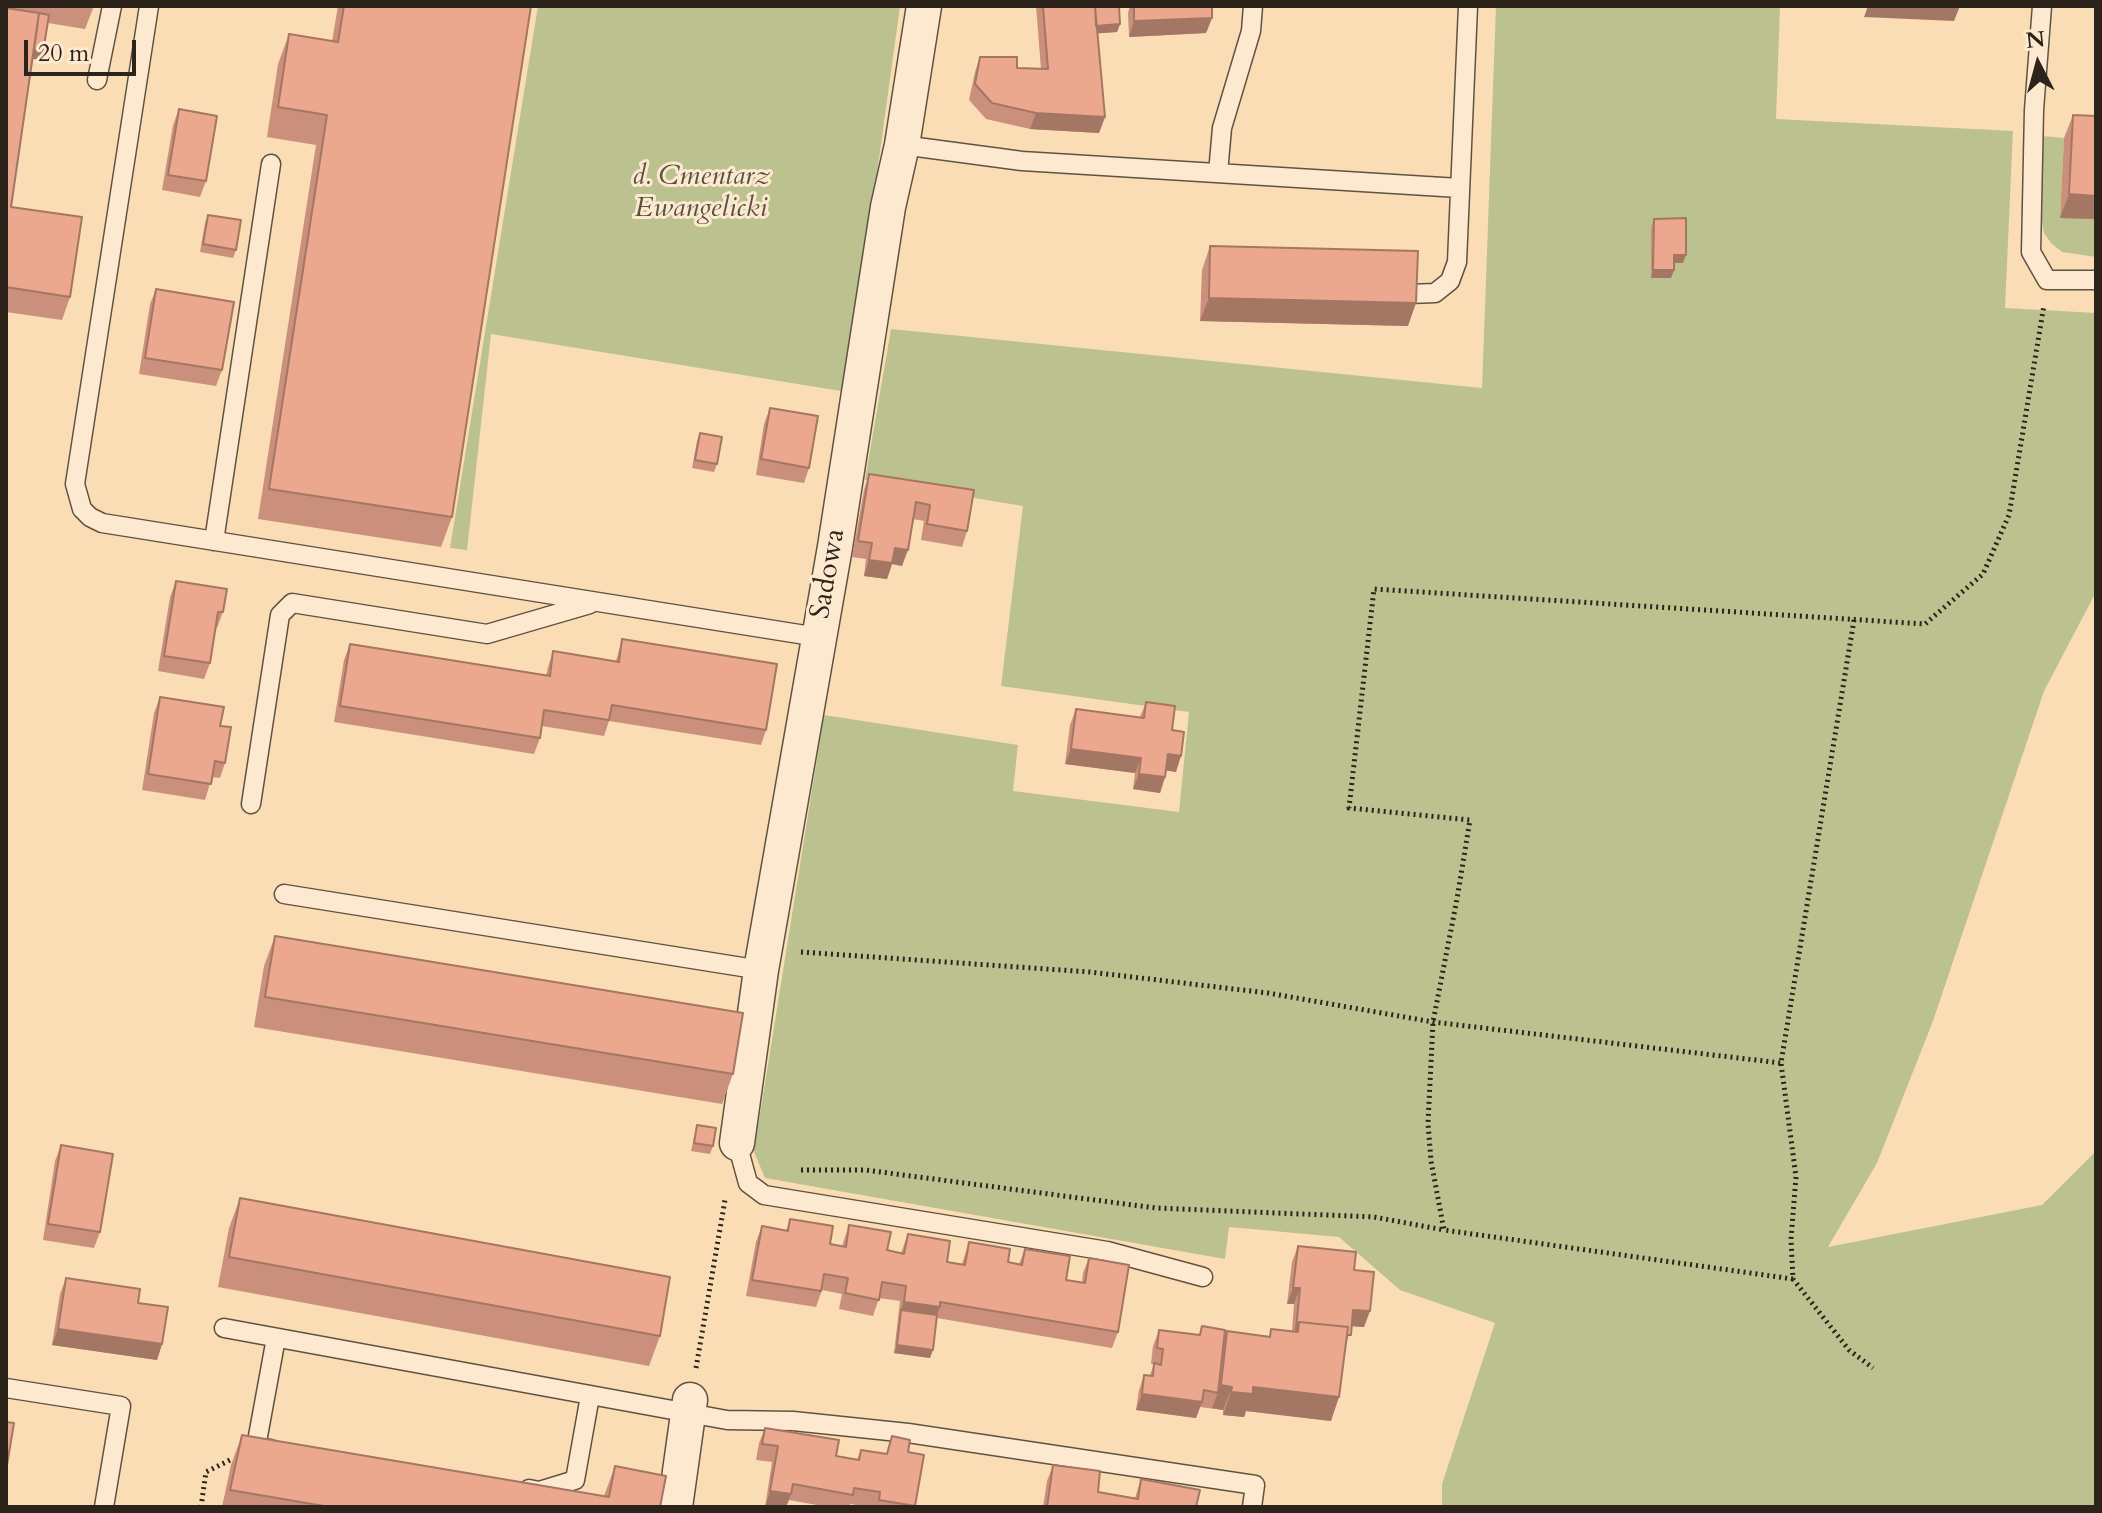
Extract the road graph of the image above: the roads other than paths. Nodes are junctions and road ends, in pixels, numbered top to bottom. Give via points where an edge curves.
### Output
1 (112, 6) edge
2 (149, 6) edge
3 (924, 6) edge
4 (1253, 6) edge
5 (1468, 6) edge
6 (2042, 6) edge
7 (97, 80) dead end
8 (902, 145) junction
9 (271, 164) dead end
10 (1218, 173) junction
11 (1459, 188) junction
12 (2096, 280) edge
13 (1409, 294) edge
14 (214, 541) junction
15 (597, 602) junction
16 (818, 637) junction
17 (251, 804) dead end
18 (284, 894) dead end
19 (773, 960) junction
20 (737, 1143) joint
21 (1203, 1277) dead end
22 (224, 1328) dead end
23 (276, 1338) junction
24 (6, 1388) edge
25 (590, 1396) junction
26 (690, 1406) junction
27 (288, 1452) edge
28 (508, 1486) edge
29 (104, 1507) edge
30 (675, 1507) edge
31 (1252, 1507) edge

1 - 7 lane
2 - 14 lane via 75,484 82,509 102,523
3 - 8 street, Sadowa
4 - 10 lane via 1251,31 1222,128
5 - 11 lane
6 - 12 lane via 2031,252 2047,280
8 - 10 lane via 1022,161
8 - 16 street, Sadowa
9 - 14 lane
10 - 11 lane
11 - 13 lane via 1457,262 1450,281 1435,293
14 - 15 lane
15 - 16 lane
15 - 17 lane via 487,634 292,603 280,615
16 - 19 street, Sadowa
18 - 19 lane
19 - 20 street, Sadowa
20 - 21 lane via 748,1183 764,1195 1107,1251
22 - 23 lane
23 - 25 lane
23 - 27 lane via 256,1447
24 - 29 lane via 121,1406
25 - 26 lane
25 - 28 lane via 575,1480 539,1491
26 - 30 street
26 - 31 lane via 727,1420 908,1433 1255,1485

